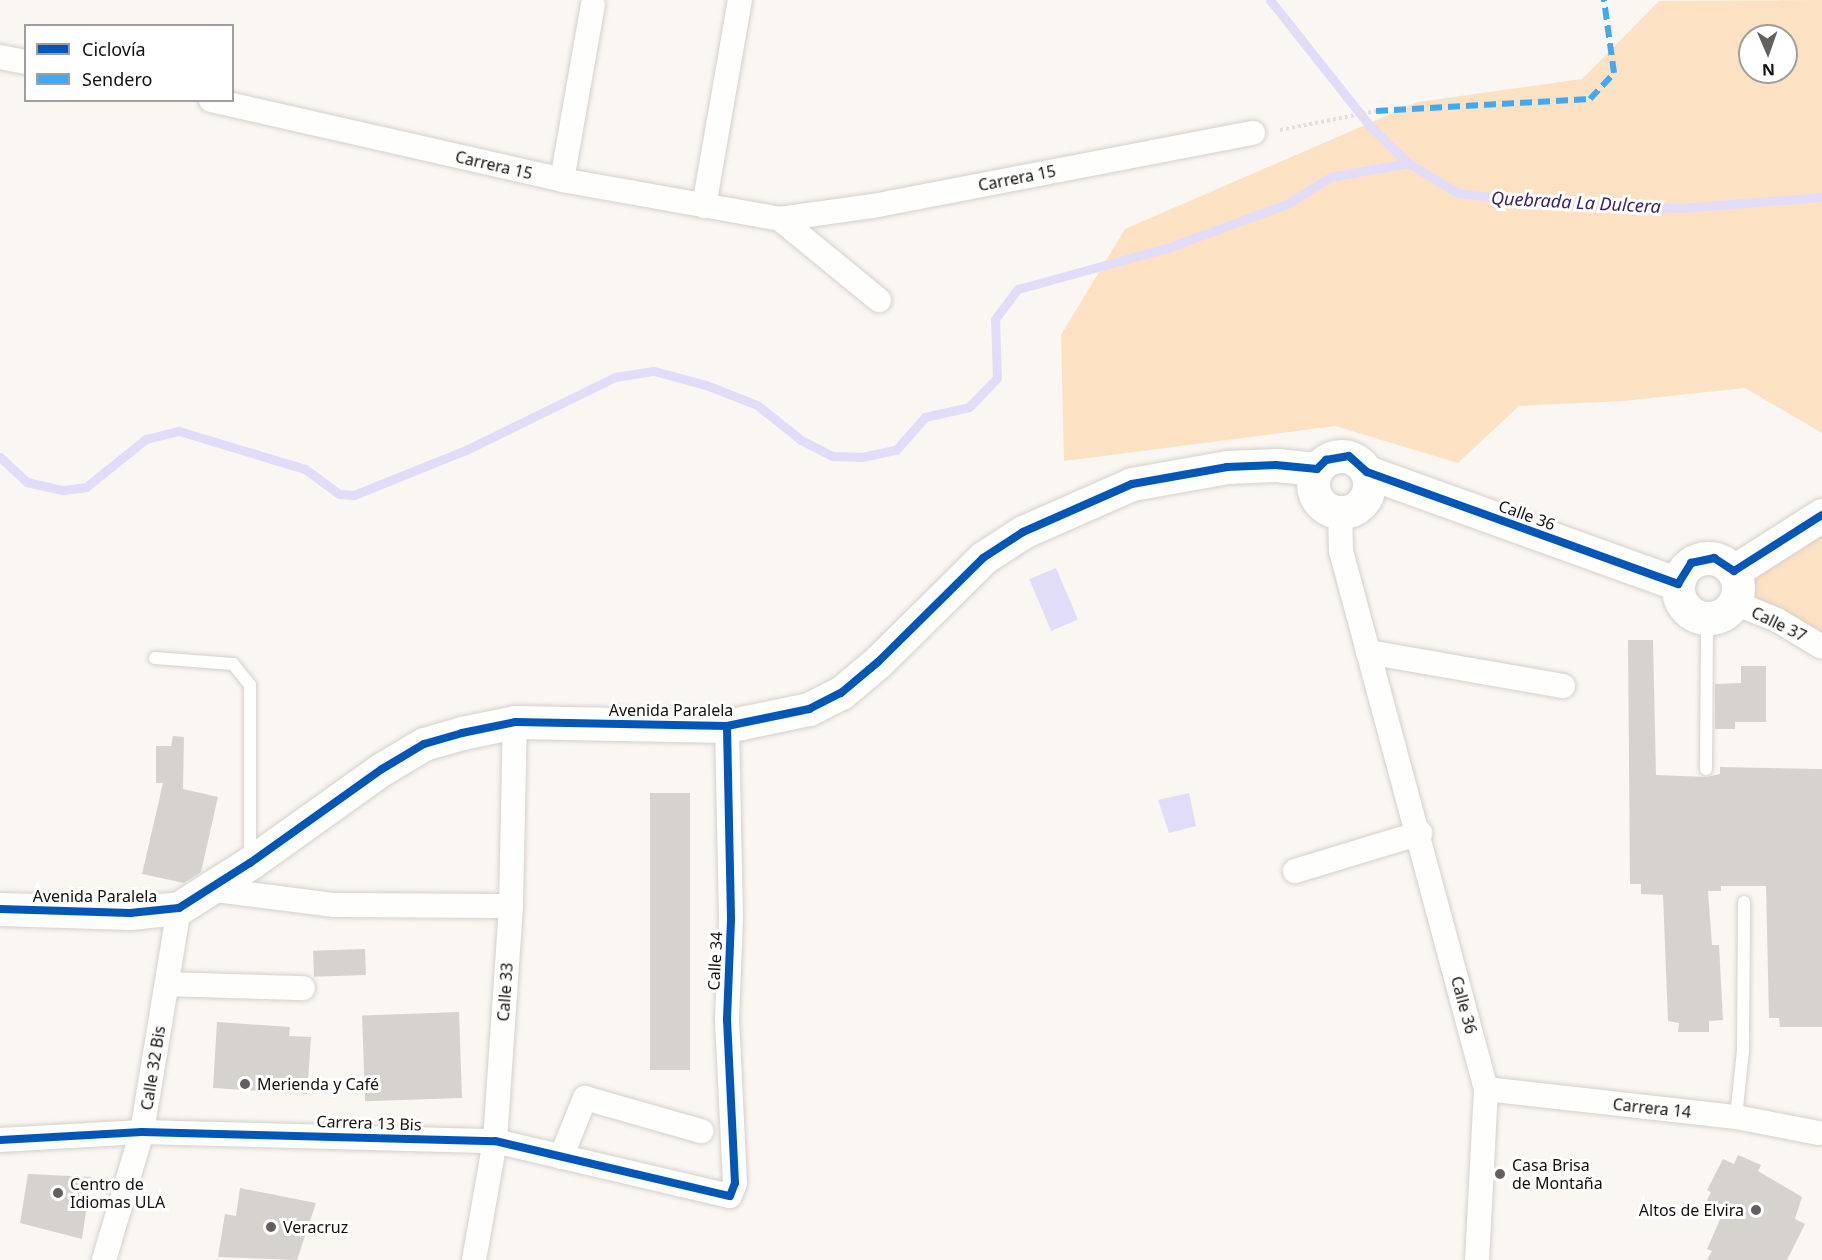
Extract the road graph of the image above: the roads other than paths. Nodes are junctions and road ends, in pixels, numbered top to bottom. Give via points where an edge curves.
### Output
1 (740, 0) edge
2 (593, 5) dead end
3 (0, 57) edge
4 (24, 62) edge
5 (221, 102) edge
6 (1253, 133) dead end
7 (562, 180) junction
8 (704, 206) junction
9 (780, 219) junction
10 (879, 300) dead end
11 (1317, 469) junction
12 (1367, 472) junction
13 (1340, 511) junction
14 (1822, 515) edge
15 (1734, 571) junction
16 (1678, 584) junction
17 (1735, 603) junction
18 (1707, 619) junction
19 (1822, 647) edge
20 (1368, 652) junction
21 (155, 658) dead end
22 (1563, 687) dead end
23 (515, 722) junction
24 (727, 726) junction
25 (1706, 769) dead end
26 (1419, 833) junction
27 (250, 864) junction
28 (1295, 871) dead end
29 (208, 889) junction
30 (1744, 902) dead end
31 (511, 906) junction
32 (179, 908) junction
33 (0, 909) edge
34 (167, 984) junction
35 (303, 988) dead end
36 (1486, 1089) junction
37 (1736, 1117) junction
38 (701, 1131) dead end
39 (142, 1132) junction
40 (1818, 1133) dead end
41 (0, 1140) edge
42 (495, 1141) junction
43 (561, 1157) junction
44 (730, 1196) joint
45 (104, 1260) edge
46 (474, 1260) edge
47 (1477, 1260) edge

1 - 8 street
2 - 7 street
3 - 4 street
5 - 7 street, Carrera 15
6 - 9 street, Carrera 15 via 873,206
7 - 8 street, Carrera 15
8 - 9 street, Carrera 15
9 - 10 street, Carrera 15
11 - 12 main road via 1326,460 1349,456
11 - 13 main road via 1315,494 1322,504
11 - 24 main road, Avenida Paralela via 1276,465 1227,467 1132,484 1023,532 983,558 878,662 841,693 809,709
12 - 13 main road via 1370,485 1366,497 1358,507
12 - 16 main road, Calle 36
13 - 20 street, Calle 36 via 1341,551
14 - 15 main road
15 - 16 main road via 1714,558 1702,558 1682,572
15 - 17 main road via 1739,582
16 - 18 main road via 1685,608
17 - 18 main road via 1718,617
17 - 19 street, Calle 37 via 1777,620
18 - 25 lane
20 - 22 street
20 - 26 street, Calle 36
21 - 27 lane via 233,664 249,685
23 - 24 main road, Avenida Paralela
23 - 27 main road, Avenida Paralela via 424,744 382,769
23 - 31 street, Calle 33
24 - 44 street, Calle 34 via 731,918 727,1019 735,1183
26 - 28 street
26 - 36 street, Calle 36
27 - 29 main road, Avenida Paralela
29 - 31 street via 335,905
29 - 32 main road, Avenida Paralela
30 - 37 lane via 1743,1050
31 - 42 street, Calle 33
32 - 33 main road, Avenida Paralela via 130,913
32 - 34 street, Calle 32 Bis
34 - 35 street
34 - 39 street, Calle 32 Bis
36 - 37 street, Carrera 14
36 - 47 street, Calle 36
37 - 40 street, Carrera 14
38 - 43 street via 585,1098
39 - 41 street, Carrera 13 Bis
39 - 42 street, Carrera 13 Bis
39 - 45 street, Calle 32 Bis
42 - 43 street, Carrera 13 Bis
42 - 46 street, Calle 33
43 - 44 street, Carrera 13 Bis

